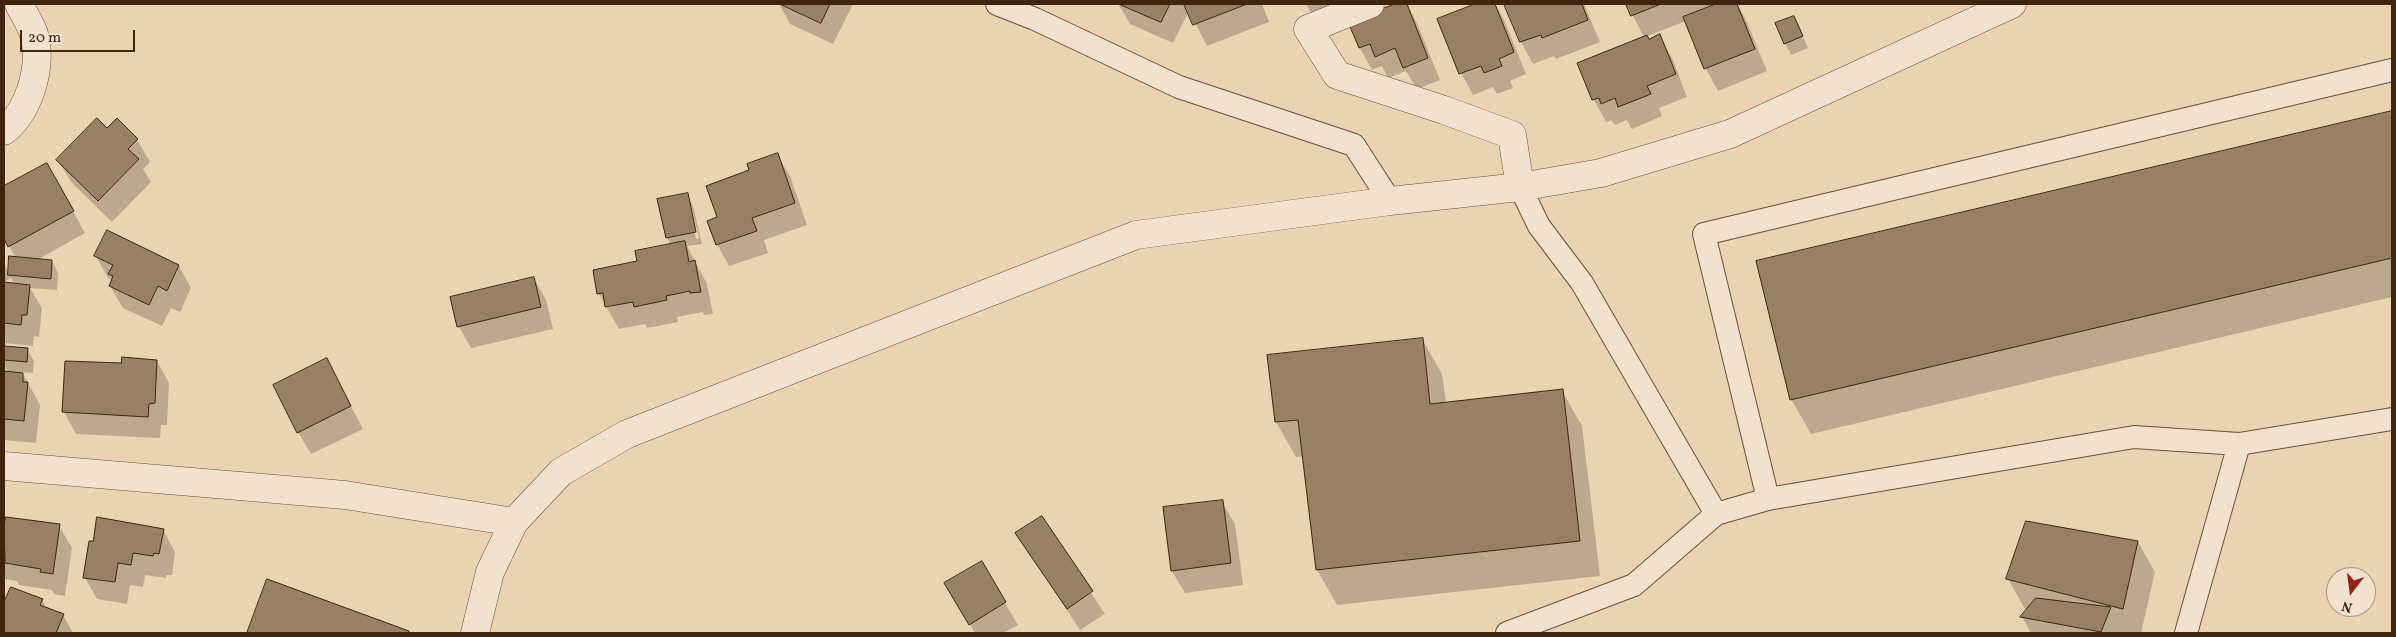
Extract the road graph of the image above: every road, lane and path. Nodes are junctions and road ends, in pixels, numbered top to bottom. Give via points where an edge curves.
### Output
1 (19, 4) edge
2 (997, 4) edge
3 (1370, 4) edge
4 (2012, 4) edge
5 (2392, 70) edge
6 (4, 131) edge
7 (1520, 186) junction
8 (1390, 201) junction
9 (2392, 418) edge
10 (2239, 444) junction
11 (4, 466) edge
12 (1768, 499) junction
13 (1716, 514) junction
14 (514, 522) junction
15 (475, 633) edge
16 (1507, 633) edge
17 (2186, 633) edge

1 - 6 street via 36,42 34,83 12,124
2 - 8 lane via 1179,87 1354,145
3 - 7 street via 1308,29 1337,75 1512,136
4 - 7 street via 1730,134 1601,173
5 - 12 lane via 1704,234
7 - 8 street
7 - 13 lane via 1539,226 1582,283
8 - 14 street via 1136,235 627,434 561,472
9 - 10 lane
10 - 12 lane via 2134,437
10 - 17 lane
11 - 14 street via 345,494
12 - 13 lane
13 - 16 lane via 1634,585
14 - 15 street via 490,572

